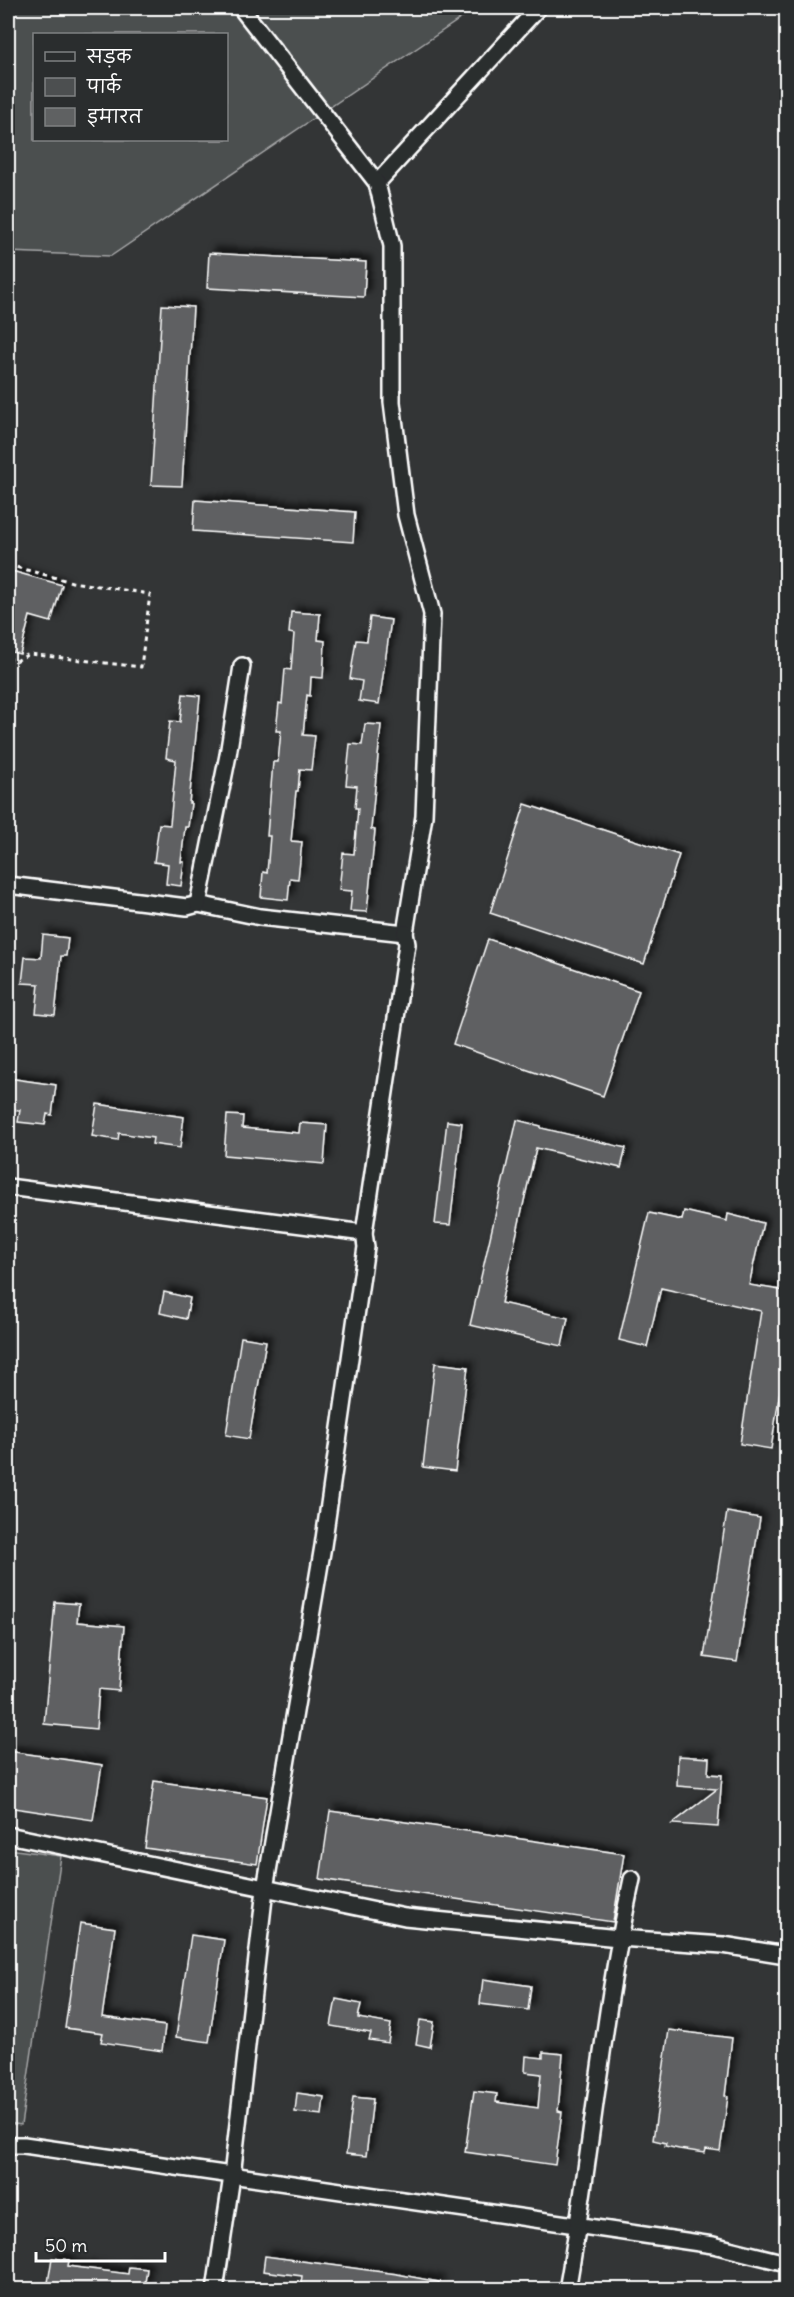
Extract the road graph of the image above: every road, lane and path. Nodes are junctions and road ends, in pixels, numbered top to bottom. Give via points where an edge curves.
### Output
1 (241, 8) edge
2 (538, 8) edge
3 (377, 183) junction
4 (8, 565) edge
5 (8, 658) edge
6 (242, 666) dead end
7 (8, 885) edge
8 (198, 904) junction
9 (405, 933) junction
10 (8, 1187) edge
11 (364, 1233) junction
12 (8, 1835) edge
13 (632, 1880) dead end
14 (265, 1889) junction
15 (619, 1938) junction
16 (786, 1955) edge
17 (8, 2145) edge
18 (232, 2176) junction
19 (578, 2225) junction
20 (786, 2263) edge
21 (215, 2289) edge
22 (567, 2289) edge

1 - 3 street
2 - 3 street
3 - 9 street via 392,246 393,413 406,515 432,614 424,816
4 - 5 path via 72,582 150,594 141,667 29,654 16,661
6 - 8 street
7 - 8 street via 187,907
8 - 9 street via 260,917
9 - 11 street via 407,944
10 - 11 street
11 - 14 street via 366,1248 324,1534
12 - 14 street
13 - 15 street
14 - 15 street via 405,1917
14 - 18 street
15 - 16 street via 723,1945
15 - 19 street
17 - 18 street
18 - 19 street
18 - 21 street
19 - 20 street via 713,2245
19 - 22 street

